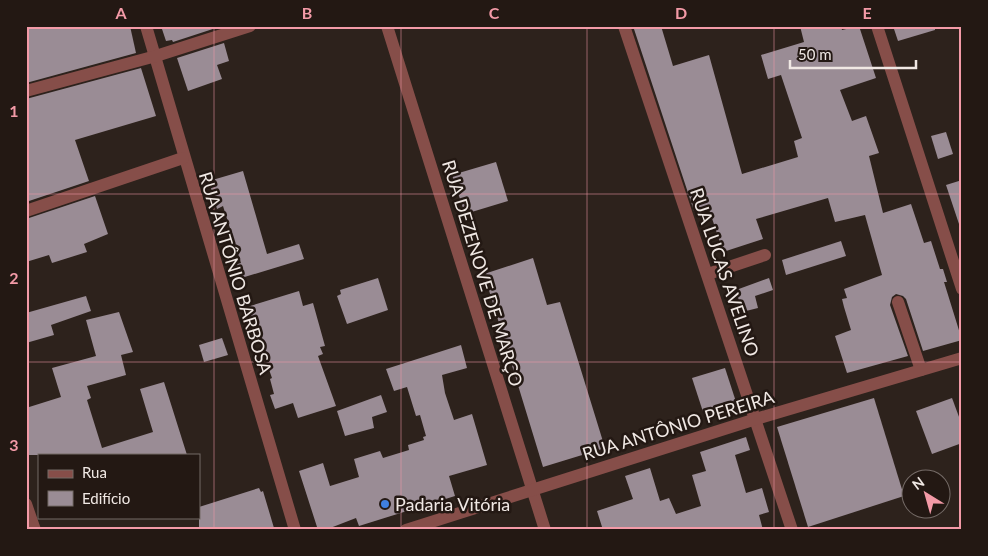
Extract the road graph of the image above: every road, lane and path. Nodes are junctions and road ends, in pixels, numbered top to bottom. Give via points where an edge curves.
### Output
1 (146, 26) edge
2 (250, 26) edge
3 (387, 26) edge
4 (624, 26) edge
5 (877, 26) edge
6 (156, 56) junction
7 (26, 91) edge
8 (184, 158) junction
9 (26, 211) edge
10 (765, 255) dead end
11 (708, 274) junction
12 (962, 289) edge
13 (898, 302) dead end
14 (962, 358) edge
15 (921, 370) junction
16 (756, 419) junction
17 (532, 489) junction
18 (26, 504) edge
19 (35, 530) edge
20 (295, 530) edge
21 (406, 530) edge
22 (545, 530) edge
23 (792, 530) edge

1 - 6 street, RUA ANTÔNIO BARBOSA
2 - 6 street
3 - 17 street, RUA DEZENOVE DE MARÇO
4 - 11 street, RUA LUCAS AVELINO
5 - 12 street
6 - 7 street
6 - 8 street, RUA ANTÔNIO BARBOSA
8 - 9 street
8 - 20 street, RUA ANTÔNIO BARBOSA
10 - 11 street
11 - 16 street, RUA LUCAS AVELINO
13 - 15 street
14 - 15 street, RUA ANTÔNIO PEREIRA
15 - 16 street, RUA ANTÔNIO PEREIRA
16 - 17 street, RUA ANTÔNIO PEREIRA
16 - 23 street, RUA LUCAS AVELINO
17 - 21 street, RUA ANTÔNIO PEREIRA
17 - 22 street, RUA DEZENOVE DE MARÇO
18 - 19 street

